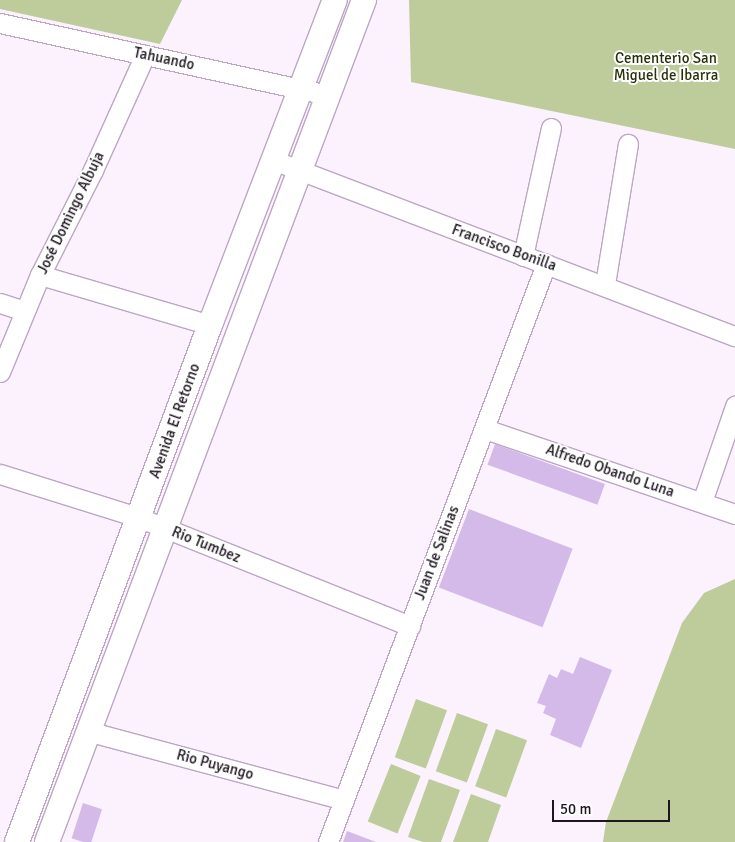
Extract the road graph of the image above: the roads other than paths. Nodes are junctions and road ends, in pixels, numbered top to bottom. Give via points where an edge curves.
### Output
1 (335, 0) edge
2 (364, 0) edge
3 (0, 23) edge
4 (144, 55) junction
5 (303, 89) junction
6 (327, 95) junction
7 (551, 128) dead end
8 (628, 144) dead end
9 (273, 160) junction
10 (300, 172) junction
11 (523, 256) junction
12 (546, 264) junction
13 (40, 275) junction
14 (605, 284) junction
15 (0, 303) edge
16 (24, 311) junction
17 (210, 325) junction
18 (735, 336) edge
19 (0, 372) edge
20 (735, 406) edge
21 (485, 429) junction
22 (0, 474) edge
23 (702, 502) junction
24 (735, 514) edge
25 (140, 518) junction
26 (163, 528) junction
27 (410, 626) junction
28 (87, 731) junction
29 (344, 800) junction
30 (17, 842) edge
31 (47, 842) edge
32 (328, 842) edge

1 - 5 main road, Avenida El Retorno
2 - 6 main road, Avenida El Retorno
3 - 4 street, Tahuando
4 - 5 street, Tahuando
4 - 13 street, José Domingo Albuja via 93,170
5 - 6 street, Tahuando
5 - 9 main road, Avenida El Retorno
6 - 10 main road, Avenida El Retorno
7 - 11 street
8 - 14 street
9 - 10 street, Francisco Bonilla
9 - 17 main road, Avenida El Retorno
10 - 11 street, Francisco Bonilla
10 - 26 main road, Avenida El Retorno
11 - 12 street, Francisco Bonilla
12 - 14 street, Francisco Bonilla
12 - 21 street, Juan de Salinas
13 - 16 street, José Domingo Albuja
13 - 17 street
14 - 18 street, Francisco Bonilla
15 - 16 street
16 - 19 street, José Domingo Albuja
17 - 25 main road, Avenida El Retorno
20 - 23 street
21 - 23 street, Alfredo Obando Luna
21 - 27 street, Juan de Salinas
22 - 25 street, Rio Tumbez
23 - 24 street, Alfredo Obando Luna
25 - 26 street, Rio Tumbez
25 - 30 main road, Avenida El Retorno
26 - 27 street, Rio Tumbez
26 - 28 main road, Avenida El Retorno
27 - 29 street, Juan de Salinas
28 - 29 street, Rio Puyango
28 - 31 main road, Avenida El Retorno
29 - 32 street, Juan de Salinas

